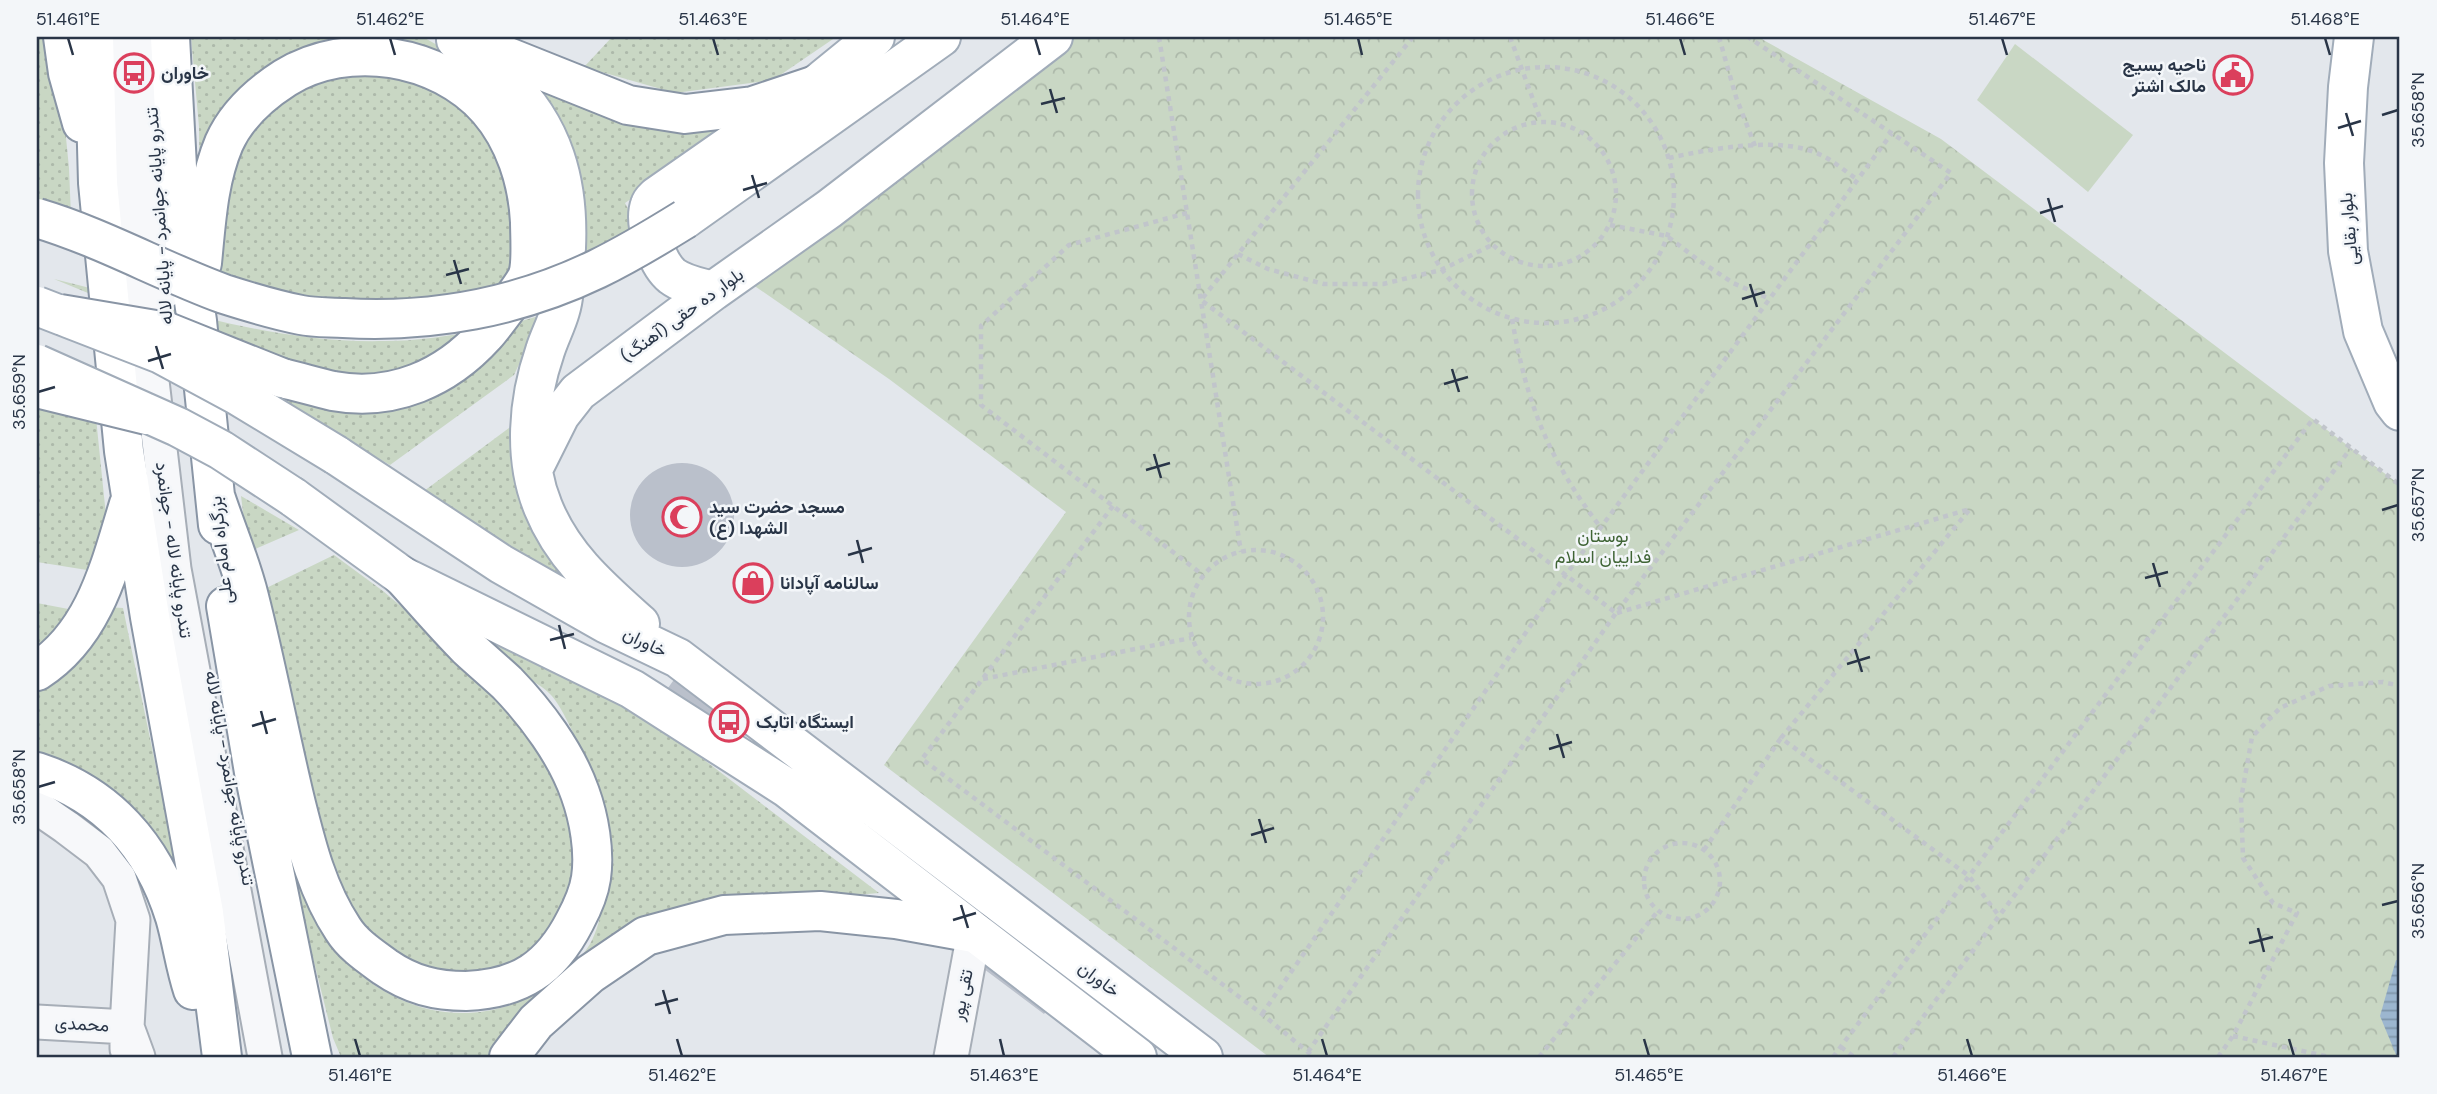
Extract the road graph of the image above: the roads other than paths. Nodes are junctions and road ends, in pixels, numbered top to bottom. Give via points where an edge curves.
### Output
1 (63, 37) edge
2 (94, 37) edge
3 (124, 37) edge
4 (146, 37) edge
5 (170, 37) edge
6 (453, 37) edge
7 (458, 37) edge
8 (875, 37) edge
9 (941, 37) edge
10 (1053, 37) edge
11 (2354, 37) edge
12 (816, 85) junction
13 (99, 183) junction
14 (37, 218) edge
15 (713, 291) junction
16 (48, 310) edge
17 (197, 321) junction
18 (37, 364) edge
19 (37, 388) edge
20 (2400, 411) edge
21 (147, 415) junction
22 (533, 467) junction
23 (131, 499) junction
24 (216, 499) junction
25 (402, 576) junction
26 (678, 658) junction
27 (37, 671) edge
28 (37, 772) edge
29 (37, 807) edge
30 (974, 933) junction
31 (297, 988) junction
32 (37, 1022) edge
33 (131, 1047) edge
34 (216, 1057) edge
35 (222, 1057) edge
36 (265, 1057) edge
37 (286, 1057) edge
38 (312, 1057) edge
39 (327, 1057) edge
40 (509, 1057) edge
41 (951, 1057) edge
42 (1137, 1057) edge
43 (1203, 1057) edge

1 - 13 main road via 70,82
2 - 13 main road
3 - 36 street, تندرو پایانه لاله - جوانمرد via 125,150 174,569
4 - 37 street, تندرو پایانه جوانمرد - پایانه لاله via 179,478 248,879
5 - 17 main road, بزرگراه امام علی via 179,204
6 - 22 main road via 526,102 544,131 563,181 567,222 561,309 544,353 529,416
7 - 12 main road via 628,105 685,114 753,106
8 - 12 main road
9 - 14 main road, bridge via 685,219 596,269 540,292 482,308 376,320 302,316 226,294 77,230
10 - 15 main road, بلوار ده حقی (آهنگ) via 829,209
11 - 20 main road, بلوار بقایی via 2344,163 2348,251 2363,331
12 - 15 main road via 650,205 652,239 669,274 682,283
13 - 23 main road
15 - 22 main road, بلوار ده حقی (آهنگ) via 578,392 560,415
16 - 17 main road, bridge via 167,332 282,378 334,391 383,393 411,386 435,376 469,352 528,275 529,206 519,163 505,134 489,110 452,79 405,61 352,56 294,73 265,91 225,141 207,212
16 - 26 main road, خاوران, bridge via 160,354 237,395 501,564
17 - 24 main road, بزرگراه امام علی
18 - 21 main road, bridge
19 - 21 main road, bridge
21 - 25 main road, bridge via 221,450
22 - 26 main road via 542,505 570,556 586,576
23 - 27 main road via 90,614 62,652
23 - 35 main road via 204,914
24 - 25 main road via 249,596 311,858 332,910 364,953 399,977 440,991 489,990 524,979 551,959 577,918 591,878 591,842 580,792 539,720
24 - 31 main road, بزرگراه امام علی via 225,603
25 - 30 main road via 632,689 787,788
26 - 43 main road, خاوران
28 - 34 main road via 90,796 114,814 145,852 175,917 188,975
29 - 33 street via 99,852 119,878 133,920
30 - 40 main road via 820,911 724,915 646,936 590,974 536,1022
30 - 41 street, تقی پور
30 - 42 main road
31 - 38 main road, بزرگراه امام علی
31 - 39 main road
32 - 33 street, محمدی

